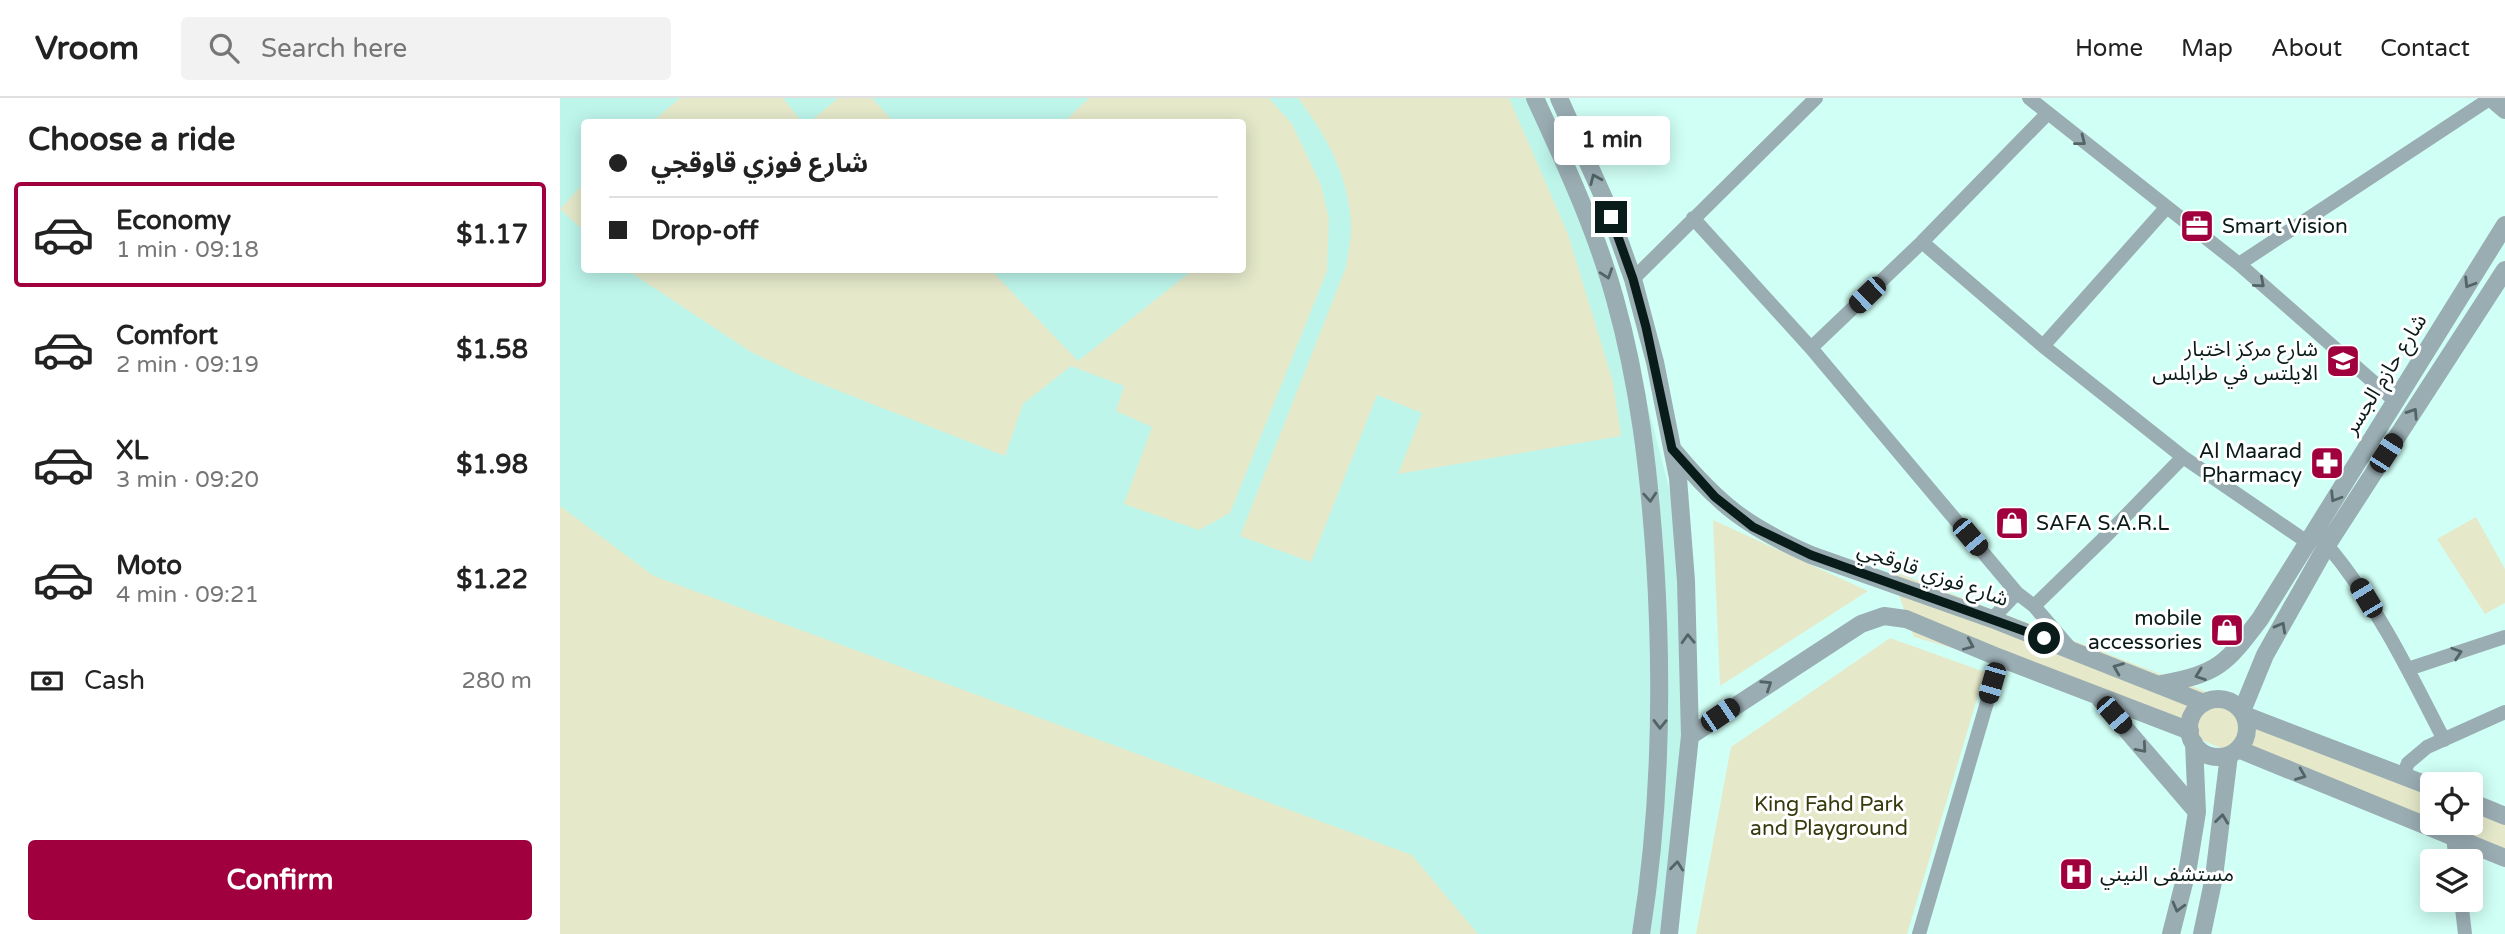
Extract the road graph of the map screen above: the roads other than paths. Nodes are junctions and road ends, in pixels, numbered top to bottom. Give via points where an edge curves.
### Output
1 (1535, 98) edge
2 (1559, 98) edge
3 (1816, 98) edge
4 (2029, 98) edge
5 (2491, 98) edge
6 (2505, 110) edge
7 (2047, 114) junction
8 (2166, 208) junction
9 (1693, 218) junction
10 (2505, 225) edge
11 (1922, 242) junction
12 (2238, 264) junction
13 (2505, 270) edge
14 (1633, 279) junction
15 (2043, 346) junction
16 (1811, 348) junction
17 (2395, 401) junction
18 (1672, 449) junction
19 (2183, 457) junction
20 (2307, 542) junction
21 (2327, 545) junction
22 (1905, 588) junction
23 (2017, 593) junction
24 (2034, 606) junction
25 (1896, 616) junction
26 (1992, 619) junction
27 (2505, 638) edge
28 (2070, 648) junction
29 (2000, 658) junction
30 (2408, 669) junction
31 (2160, 685) junction
32 (2098, 696) junction
33 (2204, 703) junction
34 (2505, 712) edge
35 (2243, 713) junction
36 (1690, 736) junction
37 (2192, 737) junction
38 (2444, 740) junction
39 (2234, 752) junction
40 (2403, 776) junction
41 (2420, 782) edge
42 (2483, 807) edge
43 (2197, 812) junction
44 (2505, 816) edge
45 (2452, 836) junction
46 (2454, 849) edge
47 (2505, 858) edge
48 (2462, 912) edge
49 (1641, 934) edge
50 (1669, 934) edge
51 (1919, 934) edge
52 (2171, 934) edge
53 (2202, 934) edge
54 (2465, 934) edge

1 -> 49 street via 1587,217 1610,284 1643,422 1661,722 1654,837
14 -> 2 street via 1606,203
3 - 9 street
4 - 7 street
5 - 6 street
5 - 12 street
7 -> 8 street
7 - 11 street
8 - 12 street
8 - 15 street
9 - 14 street
9 - 16 street
10 -> 17 street, شارع حازم الجسر
11 - 15 street
11 - 16 street
12 -> 17 street
21 -> 13 street, شارع حازم الجسر
14 - 18 street
15 - 19 street
16 - 23 street
17 -> 20 street, شارع حازم الجسر
18 - 22 street, شارع فوزي قاوقجي via 1715,497 1753,527 1811,555
36 -> 18 street via 1686,581
19 - 20 street
19 - 24 street
20 -> 31 street, شارع حازم الجسر via 2233,655 2214,670
21 - 30 street via 2351,574
35 -> 21 street, شارع حازم الجسر via 2265,655
22 - 25 street via 1893,601
22 - 26 street, شارع فوزي قاوقجي
23 - 24 street
23 - 26 street
24 - 28 street
25 -> 29 street
36 -> 25 street via 1861,624
26 - 28 street, شارع فوزي قاوقجي
30 -> 27 street
31 -> 28 street, شارع فوزي قاوقجي
29 - 32 street
29 - 51 street
30 - 38 street
31 - 33 street, شارع فوزي قاوقجي
32 - 37 street
32 -> 43 street
33 - 35 street via 2229,701
33 - 37 street via 2191,720
34 - 38 street
35 - 39 street via 2247,733
35 - 40 street
50 -> 36 street
37 - 39 street via 2213,757
37 - 43 street
38 - 40 street via 2417,753
39 -> 45 street
53 -> 39 street
40 - 41 street
42 - 44 street
43 -> 52 street
45 - 46 street
45 - 47 street
48 - 54 street

